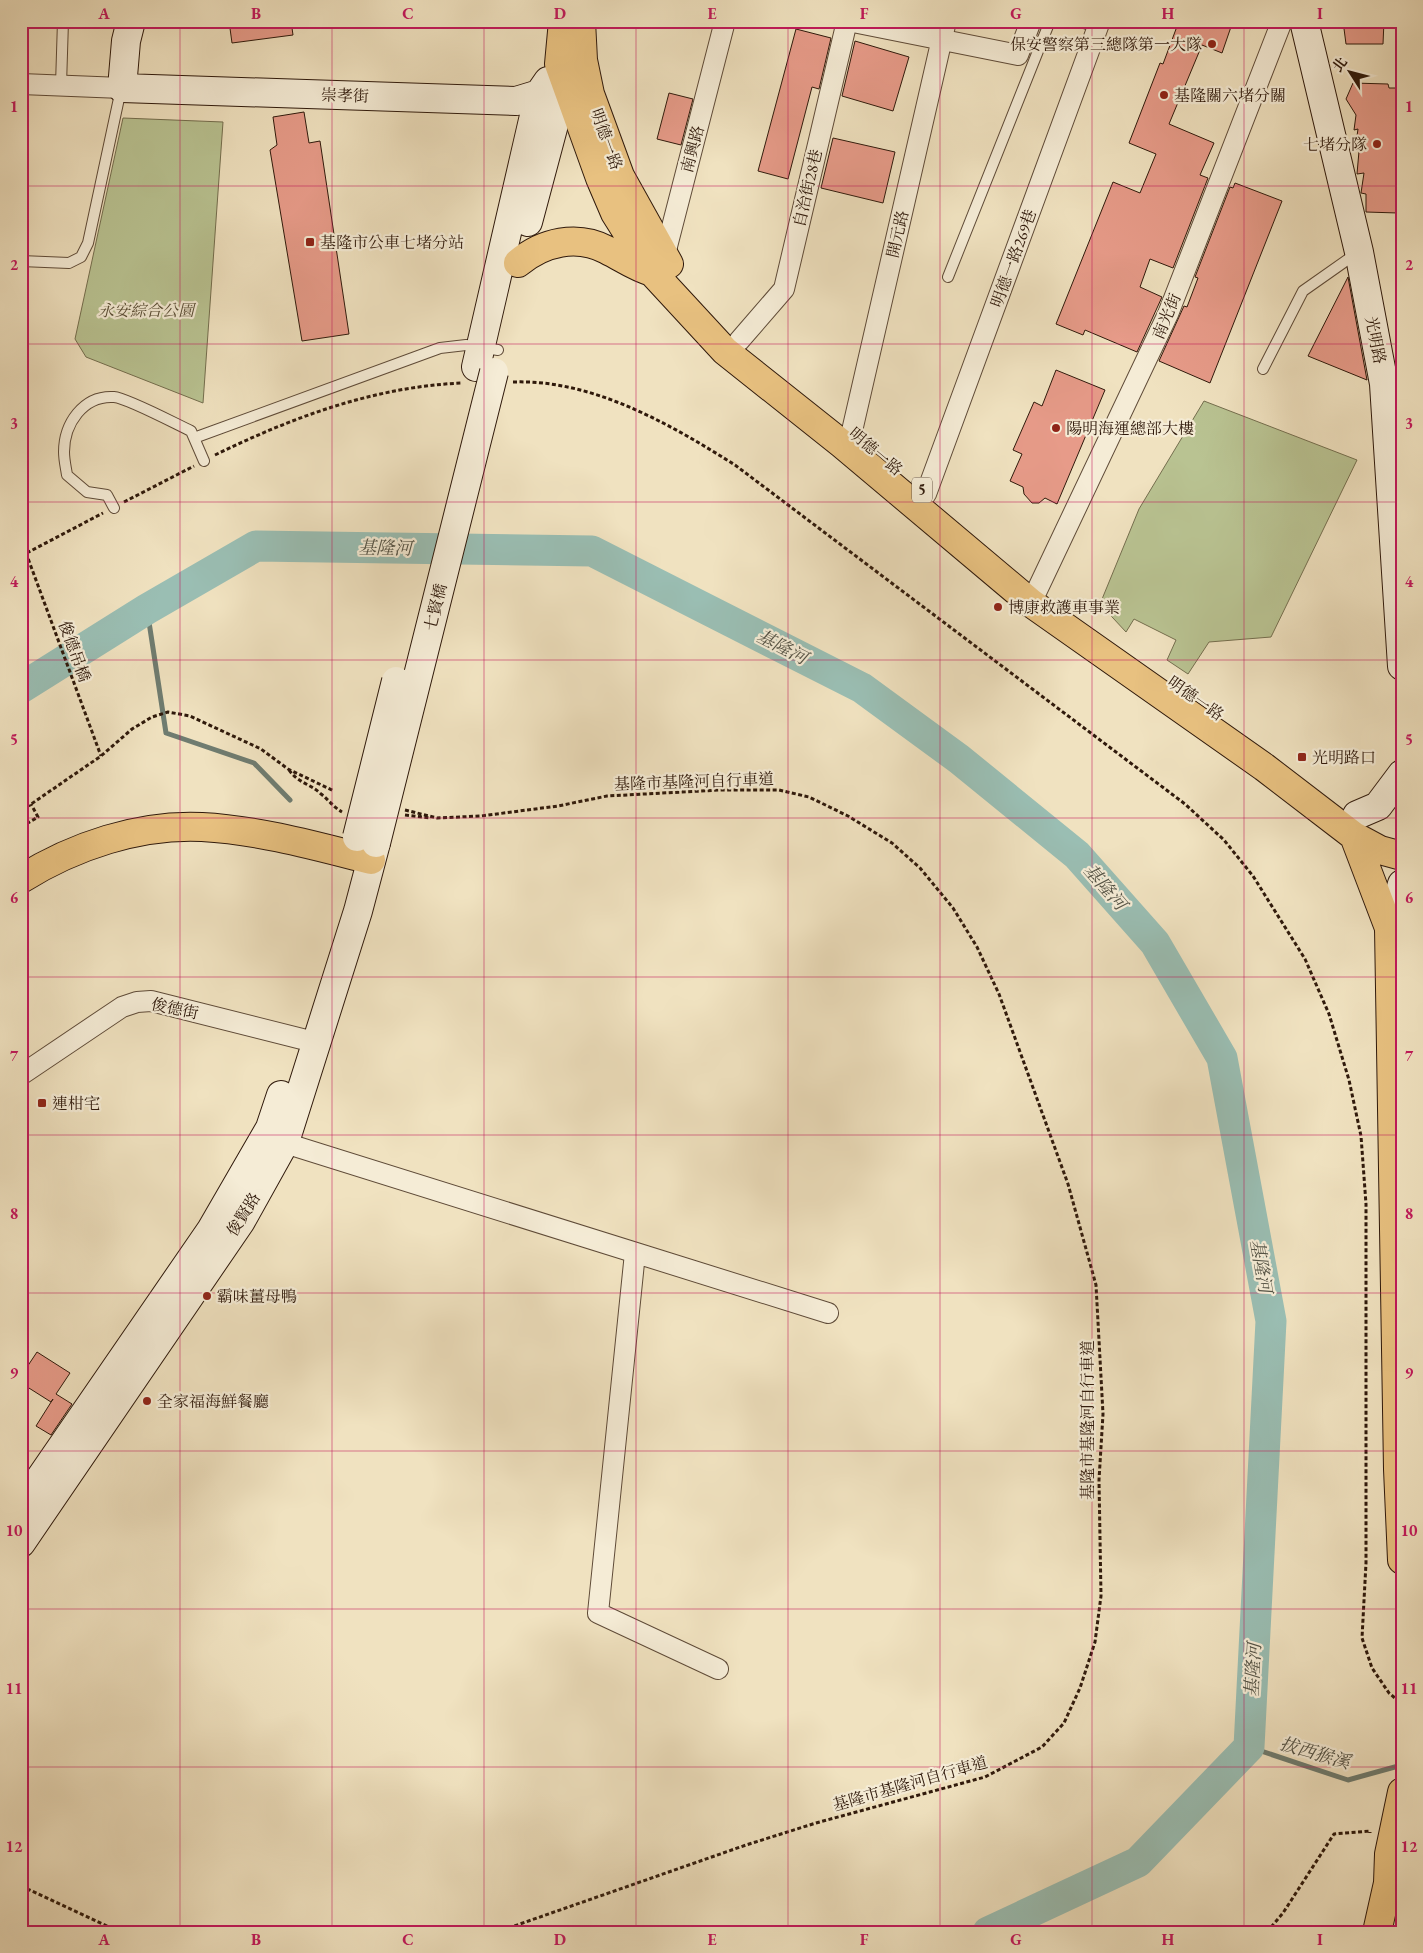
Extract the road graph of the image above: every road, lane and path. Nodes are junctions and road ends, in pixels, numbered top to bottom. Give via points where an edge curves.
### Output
1 (63, 21) edge
2 (131, 21) edge
3 (562, 21) edge
4 (581, 21) edge
5 (725, 21) edge
6 (847, 21) edge
7 (1031, 21) edge
8 (1050, 21) edge
9 (1079, 21) edge
10 (1282, 21) edge
11 (1304, 21) edge
12 (1099, 25) edge
13 (944, 31) edge
14 (569, 69) junction
15 (21, 84) edge
16 (61, 85) junction
17 (122, 88) junction
18 (539, 94) junction
19 (1359, 252) junction
20 (21, 261) edge
21 (518, 263) junction
22 (658, 265) junction
23 (948, 277) dead end
24 (739, 341) junction
25 (486, 367) junction
26 (1263, 369) dead end
27 (847, 437) junction
28 (194, 438) junction
29 (204, 461) junction
30 (926, 494) junction
31 (114, 508) junction
32 (26, 553) junction
33 (21, 556) edge
34 (1035, 597) junction
35 (1402, 666) edge
36 (101, 756) junction
37 (288, 769) junction
38 (1402, 774) edge
39 (334, 792) dead end
40 (31, 804) junction
41 (21, 811) edge
42 (437, 818) junction
43 (1355, 826) junction
44 (21, 827) edge
45 (366, 836) junction
46 (1402, 852) edge
47 (1402, 856) edge
48 (21, 878) edge
49 (1402, 884) edge
50 (1389, 928) junction
51 (309, 1041) junction
52 (21, 1075) edge
53 (275, 1139) junction
54 (635, 1253) junction
55 (828, 1313) dead end
56 (21, 1506) edge
57 (21, 1543) edge
58 (1402, 1560) edge
59 (718, 1669) dead end
60 (1402, 1704) edge
61 (1402, 1792) edge
62 (1390, 1850) junction
63 (1395, 1885) edge
64 (21, 1886) edge
65 (124, 1932) edge
66 (497, 1932) edge
67 (1267, 1932) edge
68 (1377, 1932) edge

1 - 16 lane
2 - 17 street
3 - 14 main road, 明德一路 / 5
4 - 14 main road, 明德一路 / 5
5 - 22 street, 南興路
6 - 13 street
6 - 24 street, 自治街28巷 via 784,289
7 - 13 street via 1018,55
8 - 23 lane
9 - 12 lane
10 - 34 street, 南光街 via 1168,314
11 - 19 street, 光明路
12 - 30 street, 明德一路269巷
13 - 27 street, 開元路
14 - 18 street
14 - 21 street via 558,97 556,116
14 - 22 main road, 明德一路 / 5 via 600,178 615,213
15 - 16 street
16 - 17 street
17 - 18 street, 崇孝街 via 516,101
17 - 20 lane via 88,242 81,257 69,263
18 - 25 street
19 - 26 lane via 1303,291
19 - 35 street, 光明路 via 1384,384
21 - 22 main road via 542,246 577,241 607,250 631,265
21 - 25 street
22 - 24 main road, 明德一路 / 5
22 - 27 main road, 明德一路 / 5 via 725,351
24 - 27 main road, 明德一路 / 5
25 - 28 lane via 454,345 440,348
25 - 29 path via 329,407 261,432
25 - 45 street, 七賢橋, bridge
25 - 60 path via 614,401 694,439 736,465 1185,804 1224,840 1254,876 1305,959 1329,1014 1349,1080 1361,1136 1366,1204 1366,1563 1362,1638 1372,1668 1389,1693
27 - 30 main road, 明德一路 / 5
27 - 34 main road, 明德一路 / 5
28 - 29 lane
28 - 31 lane via 191,431 116,397 100,398 80,408 70,425 64,452 67,475 87,492 107,495
29 - 31 path
30 - 34 main road, 明德一路 / 5
31 - 32 path
32 - 33 path
32 - 36 path, 俊德吊橋
34 - 43 main road, 明德一路 / 5 via 1264,767
36 - 37 path, 基隆市基隆河自行車道 via 132,729 168,712 190,716 261,749
36 - 40 path, 基隆市基隆河自行車道
37 - 39 path, 基隆市基隆河自行車道
37 - 45 path, 基隆市基隆河自行車道 via 296,779 320,792
38 - 43 street via 1378,806
40 - 41 path, 基隆市基隆河自行車道
40 - 44 path via 38,817
42 - 45 path, 基隆市基隆河自行車道
42 - 45 path, 基隆市基隆河自行車道
42 - 66 path, 基隆市基隆河自行車道 via 532,810 607,796 779,790 809,798 848,816 892,843 920,868 953,908 977,947 999,994 1084,1236 1096,1285 1100,1339 1103,1414 1099,1480 1101,1596 1095,1642 1064,1723 1042,1747 985,1778 746,1845
43 - 46 main road, 明德一路 / 5
43 - 47 main road, 5 via 1380,850
43 - 50 main road
45 - 48 main road via 261,835 202,827 157,829 118,836 81,848
45 - 51 street, 俊賢路 via 358,911
49 - 50 street
50 - 58 main road
51 - 52 street, 俊德街 via 151,1001 138,1002 116,1010
51 - 53 street, 俊賢路
53 - 54 street
53 - 56 street, 俊賢路
53 - 57 street, 俊賢路 via 241,1220
54 - 55 street
54 - 59 street via 598,1613
61 - 62 main road
62 - 63 main road
62 - 67 path via 1370,1850 1370,1831 1334,1834
63 - 68 main road
64 - 65 path

